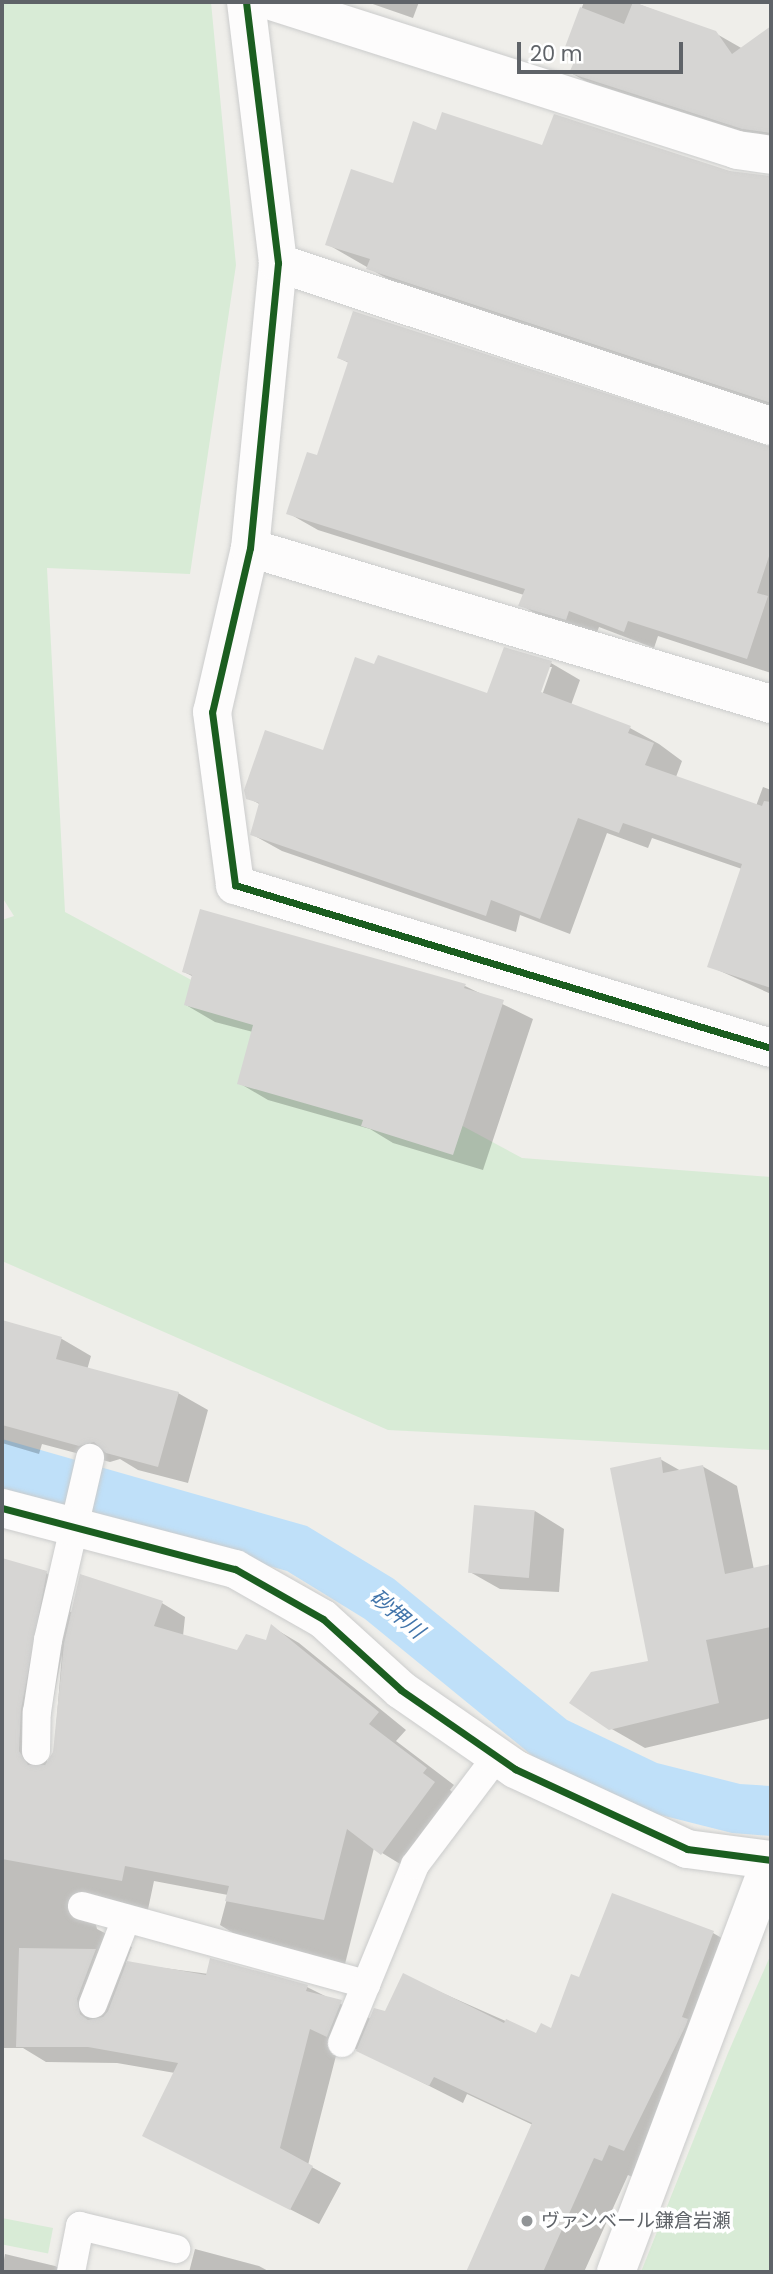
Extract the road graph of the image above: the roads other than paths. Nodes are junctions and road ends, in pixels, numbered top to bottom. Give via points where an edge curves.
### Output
1 (247, 2) edge
2 (274, 2) edge
3 (771, 155) edge
4 (278, 263) junction
5 (771, 426) edge
6 (250, 548) junction
7 (768, 691) edge
8 (771, 1048) edge
9 (90, 1458) dead end
10 (2, 1508) edge
11 (74, 1524) junction
12 (36, 1751) dead end
13 (497, 1756) junction
14 (771, 1860) edge
15 (82, 1906) dead end
16 (126, 1919) junction
17 (366, 1984) junction
18 (93, 2004) dead end
19 (342, 2043) dead end
20 (177, 2249) dead end
21 (71, 2272) edge
22 (616, 2272) edge

1 - 4 street
2 - 3 street via 737,150
4 - 5 street
4 - 6 street
6 - 7 street
6 - 8 street via 212,712 235,885
9 - 11 lane
10 - 11 street
11 - 12 lane via 48,1640
11 - 13 street via 235,1569 323,1619 401,1690
13 - 14 street via 687,1849
13 - 17 lane via 415,1865
14 - 22 street
15 - 16 lane
16 - 17 lane
16 - 18 lane
17 - 19 lane
20 - 21 lane via 80,2226

